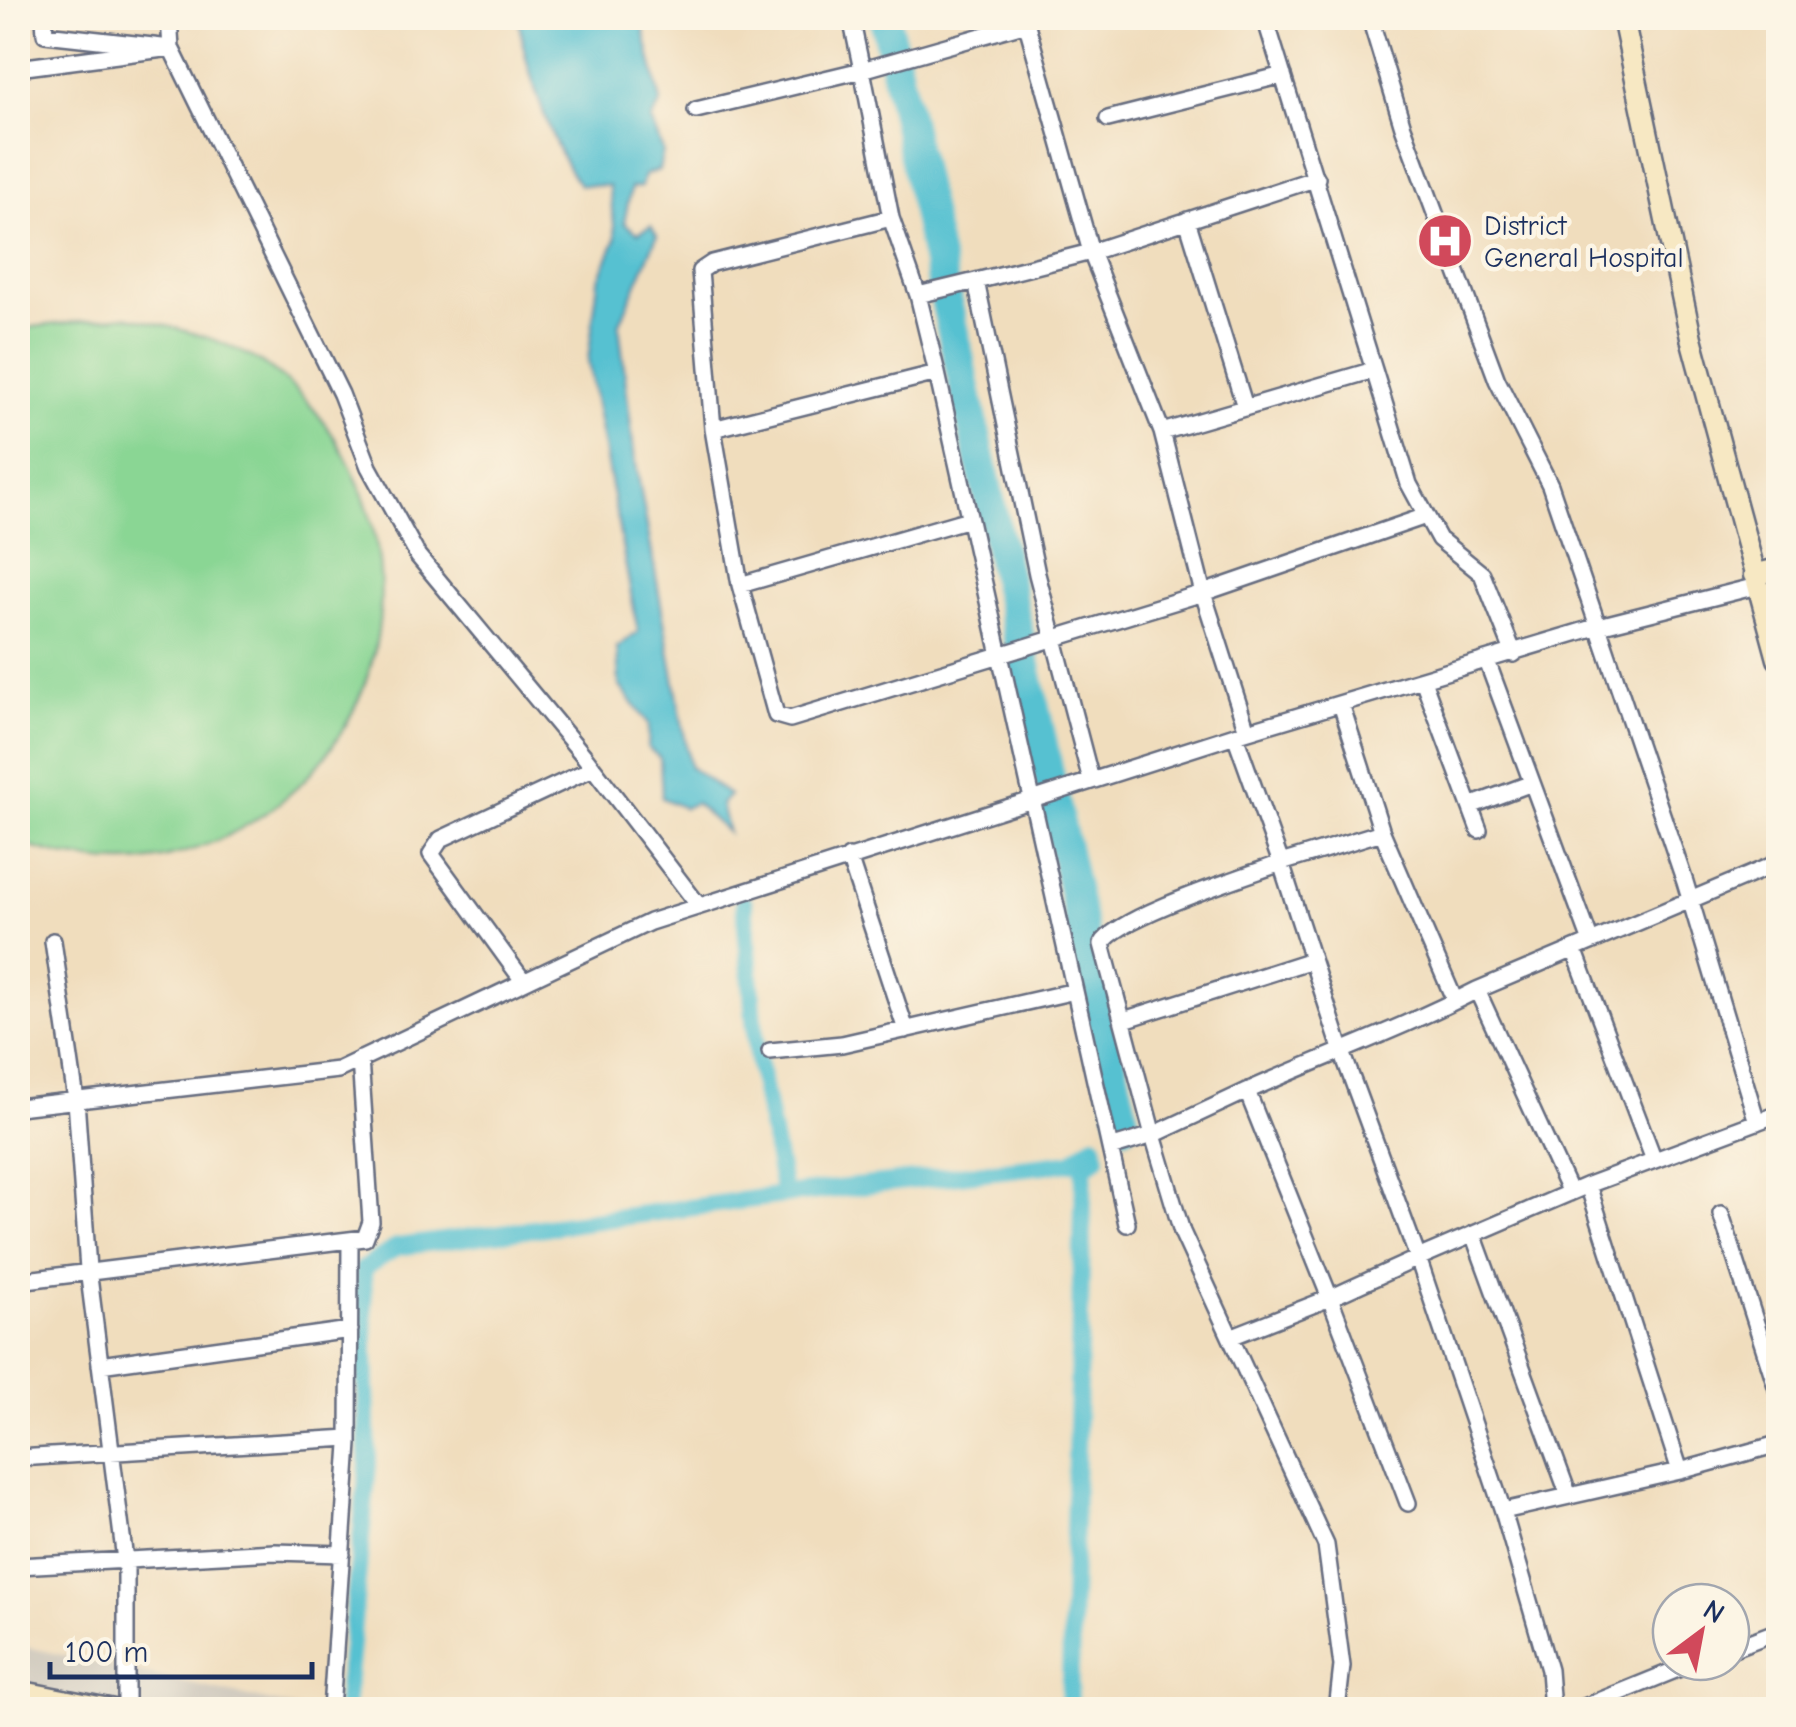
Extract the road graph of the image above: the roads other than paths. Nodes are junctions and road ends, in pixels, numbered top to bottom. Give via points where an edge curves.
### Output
1 (44, 18) edge
2 (169, 18) edge
3 (851, 18) edge
4 (1266, 18) edge
5 (1370, 18) edge
6 (1623, 18) edge
7 (1026, 20) edge
8 (171, 48) junction
9 (18, 68) edge
10 (862, 70) junction
11 (1284, 75) junction
12 (696, 110) dead end
13 (1108, 120) dead end
14 (1317, 178) junction
15 (890, 218) junction
16 (1188, 220) junction
17 (1091, 252) junction
18 (976, 281) junction
19 (918, 295) junction
20 (1374, 370) junction
21 (937, 373) junction
22 (1246, 407) junction
23 (714, 429) junction
24 (1162, 432) junction
25 (1426, 516) junction
26 (970, 518) junction
27 (1778, 568) edge
28 (1756, 580) junction
29 (740, 585) junction
30 (1203, 593) junction
31 (1598, 626) junction
32 (1054, 640) junction
33 (1000, 653) junction
34 (1514, 654) junction
35 (1778, 659) edge
36 (1488, 662) junction
37 (1424, 680) junction
38 (1341, 704) junction
39 (1241, 733) junction
40 (593, 768) junction
41 (1091, 780) junction
42 (1532, 783) junction
43 (1033, 798) junction
44 (1470, 806) junction
45 (1479, 830) dead end
46 (1382, 832) junction
47 (849, 857) junction
48 (1281, 863) junction
49 (1778, 864) edge
50 (1689, 901) junction
51 (700, 906) junction
52 (53, 941) dead end
53 (1591, 942) junction
54 (1574, 950) junction
55 (1312, 960) junction
56 (524, 982) junction
57 (1477, 990) junction
58 (1075, 991) junction
59 (1455, 1001) junction
60 (1124, 1020) junction
61 (906, 1030) junction
62 (1341, 1049) junction
63 (770, 1051) dead end
64 (360, 1058) junction
65 (1247, 1091) junction
66 (76, 1100) junction
67 (18, 1106) edge
68 (1778, 1114) edge
69 (1757, 1122) junction
70 (1153, 1135) junction
71 (1110, 1148) junction
72 (1654, 1160) junction
73 (1588, 1185) junction
74 (1570, 1193) junction
75 (1721, 1214) dead end
76 (1126, 1224) dead end
77 (1474, 1234) junction
78 (350, 1241) junction
79 (1418, 1258) junction
80 (88, 1269) junction
81 (18, 1281) edge
82 (1330, 1298) junction
83 (350, 1330) junction
84 (1233, 1336) junction
85 (100, 1365) junction
86 (1778, 1392) edge
87 (349, 1438) junction
88 (1778, 1444) edge
89 (112, 1455) junction
90 (18, 1458) edge
91 (1680, 1471) junction
92 (1569, 1496) junction
93 (1408, 1502) dead end
94 (1503, 1511) junction
95 (342, 1554) junction
96 (124, 1559) junction
97 (18, 1566) edge
98 (1778, 1631) edge
99 (1751, 1641) edge
100 (1651, 1680) edge
101 (18, 1691) edge
102 (114, 1710) edge
103 (126, 1710) edge
104 (330, 1710) edge
105 (1337, 1710) edge
106 (1552, 1710) edge
107 (1577, 1710) edge

1 - 8 street via 45,34
2 - 8 street
3 - 10 street
4 - 11 street
5 - 31 street via 1497,380 1550,485
6 - 28 street via 1691,338
7 - 10 street
7 - 17 street
8 - 9 street
8 - 40 street via 341,394 369,467 418,556
10 - 12 street
10 - 15 street
11 - 13 street
11 - 14 street
14 - 16 street
14 - 20 street
15 - 19 street
15 - 23 street via 700,271
16 - 17 street
16 - 22 street
17 - 18 street
17 - 24 street
18 - 19 street
18 - 32 street
19 - 21 street
20 - 22 street
20 - 25 street via 1409,484
21 - 23 street
21 - 26 street
22 - 24 street
23 - 29 street
24 - 30 street
25 - 30 street
25 - 34 street via 1439,539 1482,574
26 - 29 street
26 - 33 street
27 - 28 street
28 - 31 street
28 - 35 street
29 - 33 street via 776,715 790,719
30 - 32 street
30 - 39 street
31 - 34 street
31 - 50 street
32 - 33 street
32 - 41 street
33 - 43 street
34 - 36 street
36 - 37 street
36 - 42 street
37 - 38 street
37 - 44 street
38 - 39 street
38 - 46 street
39 - 41 street
39 - 48 street
40 - 51 street
40 - 56 street via 441,838 431,854
41 - 43 street
42 - 44 street
42 - 53 street
43 - 47 street
43 - 58 street
44 - 45 street
46 - 48 street
46 - 59 street
47 - 51 street
47 - 61 street
48 - 55 street
48 - 60 street via 1107,935 1102,944
49 - 50 street
50 - 53 street
50 - 69 street
51 - 56 street via 650,922
52 - 66 street
53 - 54 street
54 - 57 street
54 - 72 street
55 - 60 street
55 - 62 street
56 - 64 street
57 - 59 street
57 - 74 street
58 - 61 street
58 - 71 street
59 - 62 street
60 - 70 street
61 - 63 street
62 - 65 street
62 - 79 street
64 - 66 street via 338,1070
64 - 78 street via 371,1222 365,1238
65 - 70 street
65 - 82 street
66 - 67 street
66 - 80 street
68 - 69 street
69 - 72 street
70 - 71 street
70 - 84 street via 1182,1232
71 - 76 street
72 - 73 street
73 - 74 street
73 - 91 street
74 - 77 street
75 - 86 street
77 - 79 street
77 - 92 street
78 - 80 street
78 - 83 street
79 - 82 street
79 - 94 street
80 - 81 street
80 - 85 street
82 - 84 street
82 - 93 street
83 - 85 street
83 - 87 street
84 - 105 street via 1326,1545 1342,1666
85 - 89 street
87 - 89 street
87 - 95 street
88 - 91 street
89 - 90 street
89 - 96 street
91 - 92 street
92 - 94 street
94 - 106 street via 1549,1670
95 - 96 street
95 - 104 street
96 - 97 street
96 - 103 street
98 - 99 street
100 - 107 street
101 - 102 street

